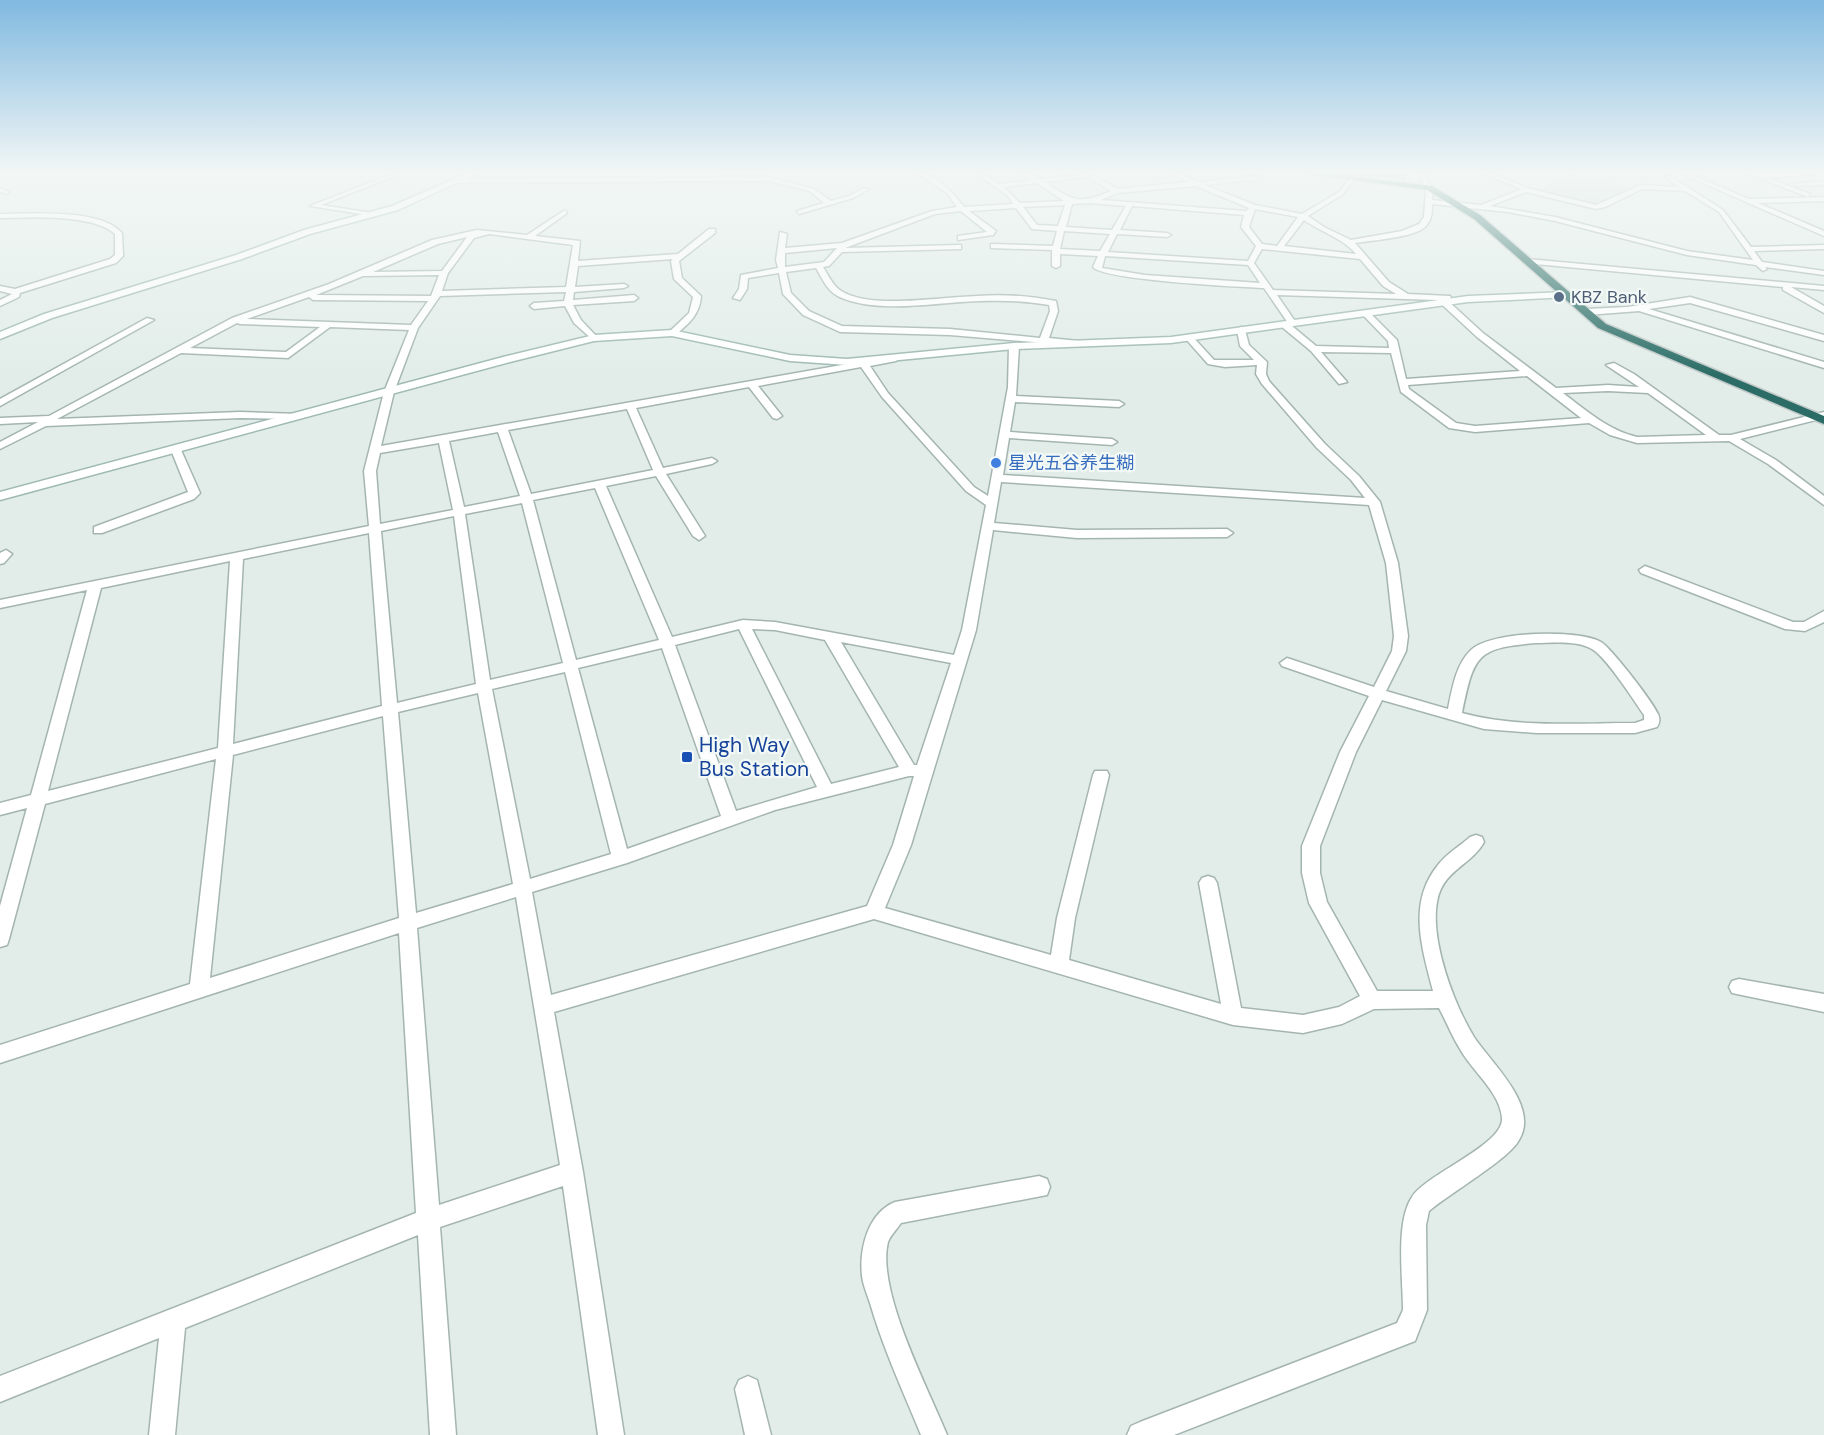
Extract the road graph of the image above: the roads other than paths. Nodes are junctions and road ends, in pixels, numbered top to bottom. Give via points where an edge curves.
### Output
1 (118, 241) edge
2 (283, 241) edge
3 (439, 241) edge
4 (467, 241) edge
5 (560, 241) edge
6 (698, 241) edge
7 (782, 241) edge
8 (852, 241) edge
9 (1058, 241) edge
10 (1110, 241) edge
11 (1166, 241) edge
12 (1256, 241) edge
13 (1284, 241) edge
14 (1356, 241) edge
15 (1504, 241) edge
16 (1640, 241) edge
17 (1743, 241) edge
18 (1350, 242) joint
19 (994, 246) dead end
20 (1260, 246) junction
21 (958, 247) dead end
22 (1280, 247) junction
23 (1824, 247) edge
24 (841, 248) junction
25 (1749, 249) junction
26 (1056, 250) junction
27 (781, 251) junction
28 (1687, 253) junction
29 (1103, 254) junction
30 (678, 256) junction
31 (1363, 256) junction
32 (1161, 257) junction
33 (1527, 261) junction
34 (1250, 263) junction
35 (573, 264) junction
36 (1759, 264) junction
37 (1056, 266) dead end
38 (819, 267) junction
39 (783, 270) junction
40 (444, 273) junction
41 (1824, 273) edge
42 (361, 274) junction
43 (1770, 275) junction
44 (1781, 285) junction
45 (624, 286) dead end
46 (1810, 287) junction
47 (0, 288) edge
48 (1824, 288) edge
49 (1267, 289) junction
50 (570, 290) junction
51 (15, 292) junction
52 (1404, 295) junction
53 (1566, 295) junction
54 (1824, 295) edge
55 (303, 296) junction
56 (435, 297) junction
57 (634, 298) dead end
58 (737, 298) dead end
59 (1442, 300) junction
60 (0, 303) edge
61 (568, 304) junction
62 (534, 306) dead end
63 (1637, 308) junction
64 (1824, 309) edge
65 (1587, 312) junction
66 (1366, 314) junction
67 (150, 320) dead end
68 (235, 320) junction
69 (329, 324) junction
70 (1289, 325) junction
71 (414, 328) junction
72 (1241, 330) junction
73 (672, 333) junction
74 (0, 336) edge
75 (594, 338) junction
76 (1189, 338) junction
77 (1824, 338) edge
78 (1044, 339) junction
79 (1083, 344) junction
80 (1014, 346) junction
81 (1314, 349) junction
82 (178, 350) junction
83 (1396, 351) junction
84 (893, 359) junction
85 (1262, 362) junction
86 (1824, 364) edge
87 (1611, 365) dead end
88 (865, 366) junction
89 (1527, 374) junction
90 (1342, 382) dead end
91 (1403, 382) junction
92 (751, 384) junction
93 (1651, 390) junction
94 (1553, 391) junction
95 (389, 392) junction
96 (1011, 399) junction
97 (0, 403) edge
98 (1119, 404) dead end
99 (630, 405) junction
100 (296, 416) junction
101 (777, 416) dead end
102 (1822, 416) edge
103 (52, 417) junction
104 (1590, 420) junction
105 (0, 422) edge
106 (41, 423) junction
107 (502, 429) junction
108 (1004, 435) junction
109 (442, 438) junction
110 (1731, 438) junction
111 (1718, 439) junction
112 (1112, 442) dead end
113 (0, 446) edge
114 (176, 450) junction
115 (375, 451) junction
116 (712, 461) dead end
117 (659, 471) junction
118 (996, 478) junction
119 (599, 483) junction
120 (0, 496) edge
121 (526, 497) junction
122 (1374, 502) junction
123 (1824, 502) edge
124 (992, 503) junction
125 (459, 511) junction
126 (988, 526) junction
127 (376, 528) junction
128 (98, 530) dead end
129 (1227, 533) dead end
130 (699, 536) dead end
131 (237, 555) junction
132 (1646, 570) dead end
133 (95, 586) junction
134 (0, 604) edge
135 (1824, 615) edge
136 (743, 624) junction
137 (830, 636) junction
138 (667, 642) junction
139 (959, 660) junction
140 (1287, 663) dead end
141 (569, 666) junction
142 (484, 687) junction
143 (1376, 693) junction
144 (391, 709) junction
145 (1454, 716) junction
146 (225, 753) junction
147 (916, 771) junction
148 (1101, 775) dead end
149 (827, 791) junction
150 (37, 800) junction
151 (0, 809) edge
152 (731, 820) junction
153 (1476, 842) dead end
154 (621, 858) junction
155 (1208, 883) dead end
156 (524, 889) junction
157 (874, 912) junction
158 (408, 923) junction
159 (0, 939) edge
160 (1059, 966) junction
161 (1739, 987) dead end
162 (199, 990) junction
163 (1445, 999) junction
164 (1372, 1000) junction
165 (1824, 1003) edge
166 (543, 1006) junction
167 (1233, 1016) junction
168 (0, 1054) edge
169 (572, 1172) junction
170 (1039, 1187) dead end
171 (427, 1220) junction
172 (173, 1321) junction
173 (0, 1389) edge
174 (748, 1389) dead end
175 (162, 1435) edge
176 (443, 1435) edge
177 (611, 1435) edge
178 (758, 1435) edge
179 (934, 1435) edge
180 (1140, 1435) edge

1 - 51 street via 118,258
2 - 74 street via 48,316
3 - 42 street
4 - 40 street
5 - 35 street via 577,243
6 - 30 street
7 - 27 street
8 - 24 street
9 - 26 street
10 - 29 street
11 - 32 street
12 - 20 street
13 - 22 street
14 - 18 street
15 - 33 highway
16 - 28 street
17 - 25 street
18 - 31 street
19 - 26 street
20 - 22 street
20 - 34 street
21 - 24 street
22 - 31 street
23 - 25 street
24 - 27 street
24 - 38 street via 831,262
25 - 36 street
26 - 29 street
26 - 37 street
27 - 39 street
28 - 36 street
28 - 43 street
29 - 32 street
29 - 49 street via 1097,267 1105,272
30 - 35 street
30 - 73 street via 678,279 697,296 697,306 691,318
31 - 52 street via 1386,284
32 - 34 street
33 - 44 street
33 - 53 highway
34 - 49 street
35 - 50 street
36 - 41 street
36 - 43 street
38 - 39 street
38 - 78 street via 834,291 866,300 995,298 1053,303
39 - 58 street via 744,277
39 - 78 street via 792,301 806,313 840,329
40 - 42 street
40 - 56 street
42 - 55 street
43 - 44 street
44 - 46 street
44 - 64 street
45 - 50 street
46 - 48 street
46 - 54 street
47 - 51 street
49 - 52 street
49 - 70 street
50 - 56 street
50 - 61 street
51 - 60 street via 16,295
52 - 59 street
53 - 59 street
53 - 65 highway
55 - 56 street
55 - 68 street
56 - 71 street
57 - 61 street
59 - 66 street
59 - 89 street
61 - 62 street
61 - 75 street via 577,321
63 - 65 street
63 - 77 street via 1690,300
63 - 86 street
65 - 102 highway via 1602,326
66 - 70 street
66 - 83 street via 1392,340
67 - 97 street
68 - 69 street
68 - 82 street
69 - 71 street
69 - 82 street via 288,355
70 - 72 street
70 - 81 street
71 - 95 street
72 - 76 street
72 - 85 street via 1245,346
73 - 75 street
73 - 84 street via 809,361
75 - 95 street
76 - 79 street
76 - 85 street via 1215,364
78 - 79 street
79 - 80 street
80 - 84 street
80 - 96 street
81 - 83 street
81 - 90 street
82 - 103 street
83 - 91 street
84 - 88 street
85 - 122 street via 1265,382
87 - 93 street
88 - 92 street
88 - 124 street via 885,395 970,489
89 - 91 street
89 - 94 street
91 - 104 street via 1404,390 1462,429
92 - 99 street
92 - 101 street
93 - 94 street
93 - 111 street
94 - 104 street
95 - 100 street
95 - 115 street
96 - 98 street
96 - 108 street
99 - 107 street
99 - 117 street
100 - 106 street
100 - 114 street
102 - 110 street
103 - 105 street
103 - 106 street
104 - 111 street via 1624,438
106 - 113 street
107 - 109 street
107 - 121 street
108 - 112 street
108 - 118 street
109 - 115 street
109 - 125 street
110 - 111 street
110 - 123 street via 1772,462
114 - 120 street
114 - 128 street via 194,493
115 - 127 street via 370,471
116 - 117 street
117 - 119 street
117 - 130 street
118 - 122 street
118 - 124 street
119 - 121 street
119 - 138 street
121 - 125 street
121 - 141 street
122 - 143 street via 1392,563 1401,636 1399,651
124 - 126 street
125 - 127 street
125 - 142 street
126 - 129 street via 1077,534
126 - 139 street via 969,630
127 - 131 street
127 - 144 street
131 - 133 street
131 - 146 street
132 - 135 street via 1790,626 1810,626
133 - 134 street
133 - 150 street
136 - 137 street
136 - 138 street
136 - 149 street
137 - 139 street
137 - 147 street
138 - 141 street
138 - 152 street
139 - 147 street
140 - 143 street
141 - 142 street
141 - 154 street
142 - 144 street
142 - 156 street
143 - 145 street
143 - 164 street via 1311,846 1311,873 1318,903
144 - 146 street
144 - 158 street
145 - 145 street via 1463,677 1477,652 1493,644 1576,639 1597,646 1645,706 1652,723 1635,728 1536,728 1484,724
146 - 150 street
146 - 162 street
147 - 149 street
147 - 157 street via 902,845
148 - 160 street via 1066,918
149 - 152 street
150 - 151 street
150 - 159 street
152 - 154 street
153 - 163 street via 1444,869 1428,901 1428,937
154 - 156 street
155 - 167 street
156 - 158 street
156 - 166 street
157 - 160 street
157 - 166 street
158 - 162 street
158 - 171 street
160 - 167 street
161 - 165 street
162 - 168 street
163 - 164 street
163 - 180 street via 1467,1043 1508,1100 1513,1119 1511,1134 1503,1142 1420,1204 1414,1225 1415,1310 1406,1332
164 - 167 street via 1342,1015 1303,1024
166 - 169 street
169 - 171 street
169 - 177 street
170 - 179 street via 895,1213 877,1236 874,1276
171 - 172 street
171 - 176 street
172 - 173 street
172 - 175 street
174 - 178 street

